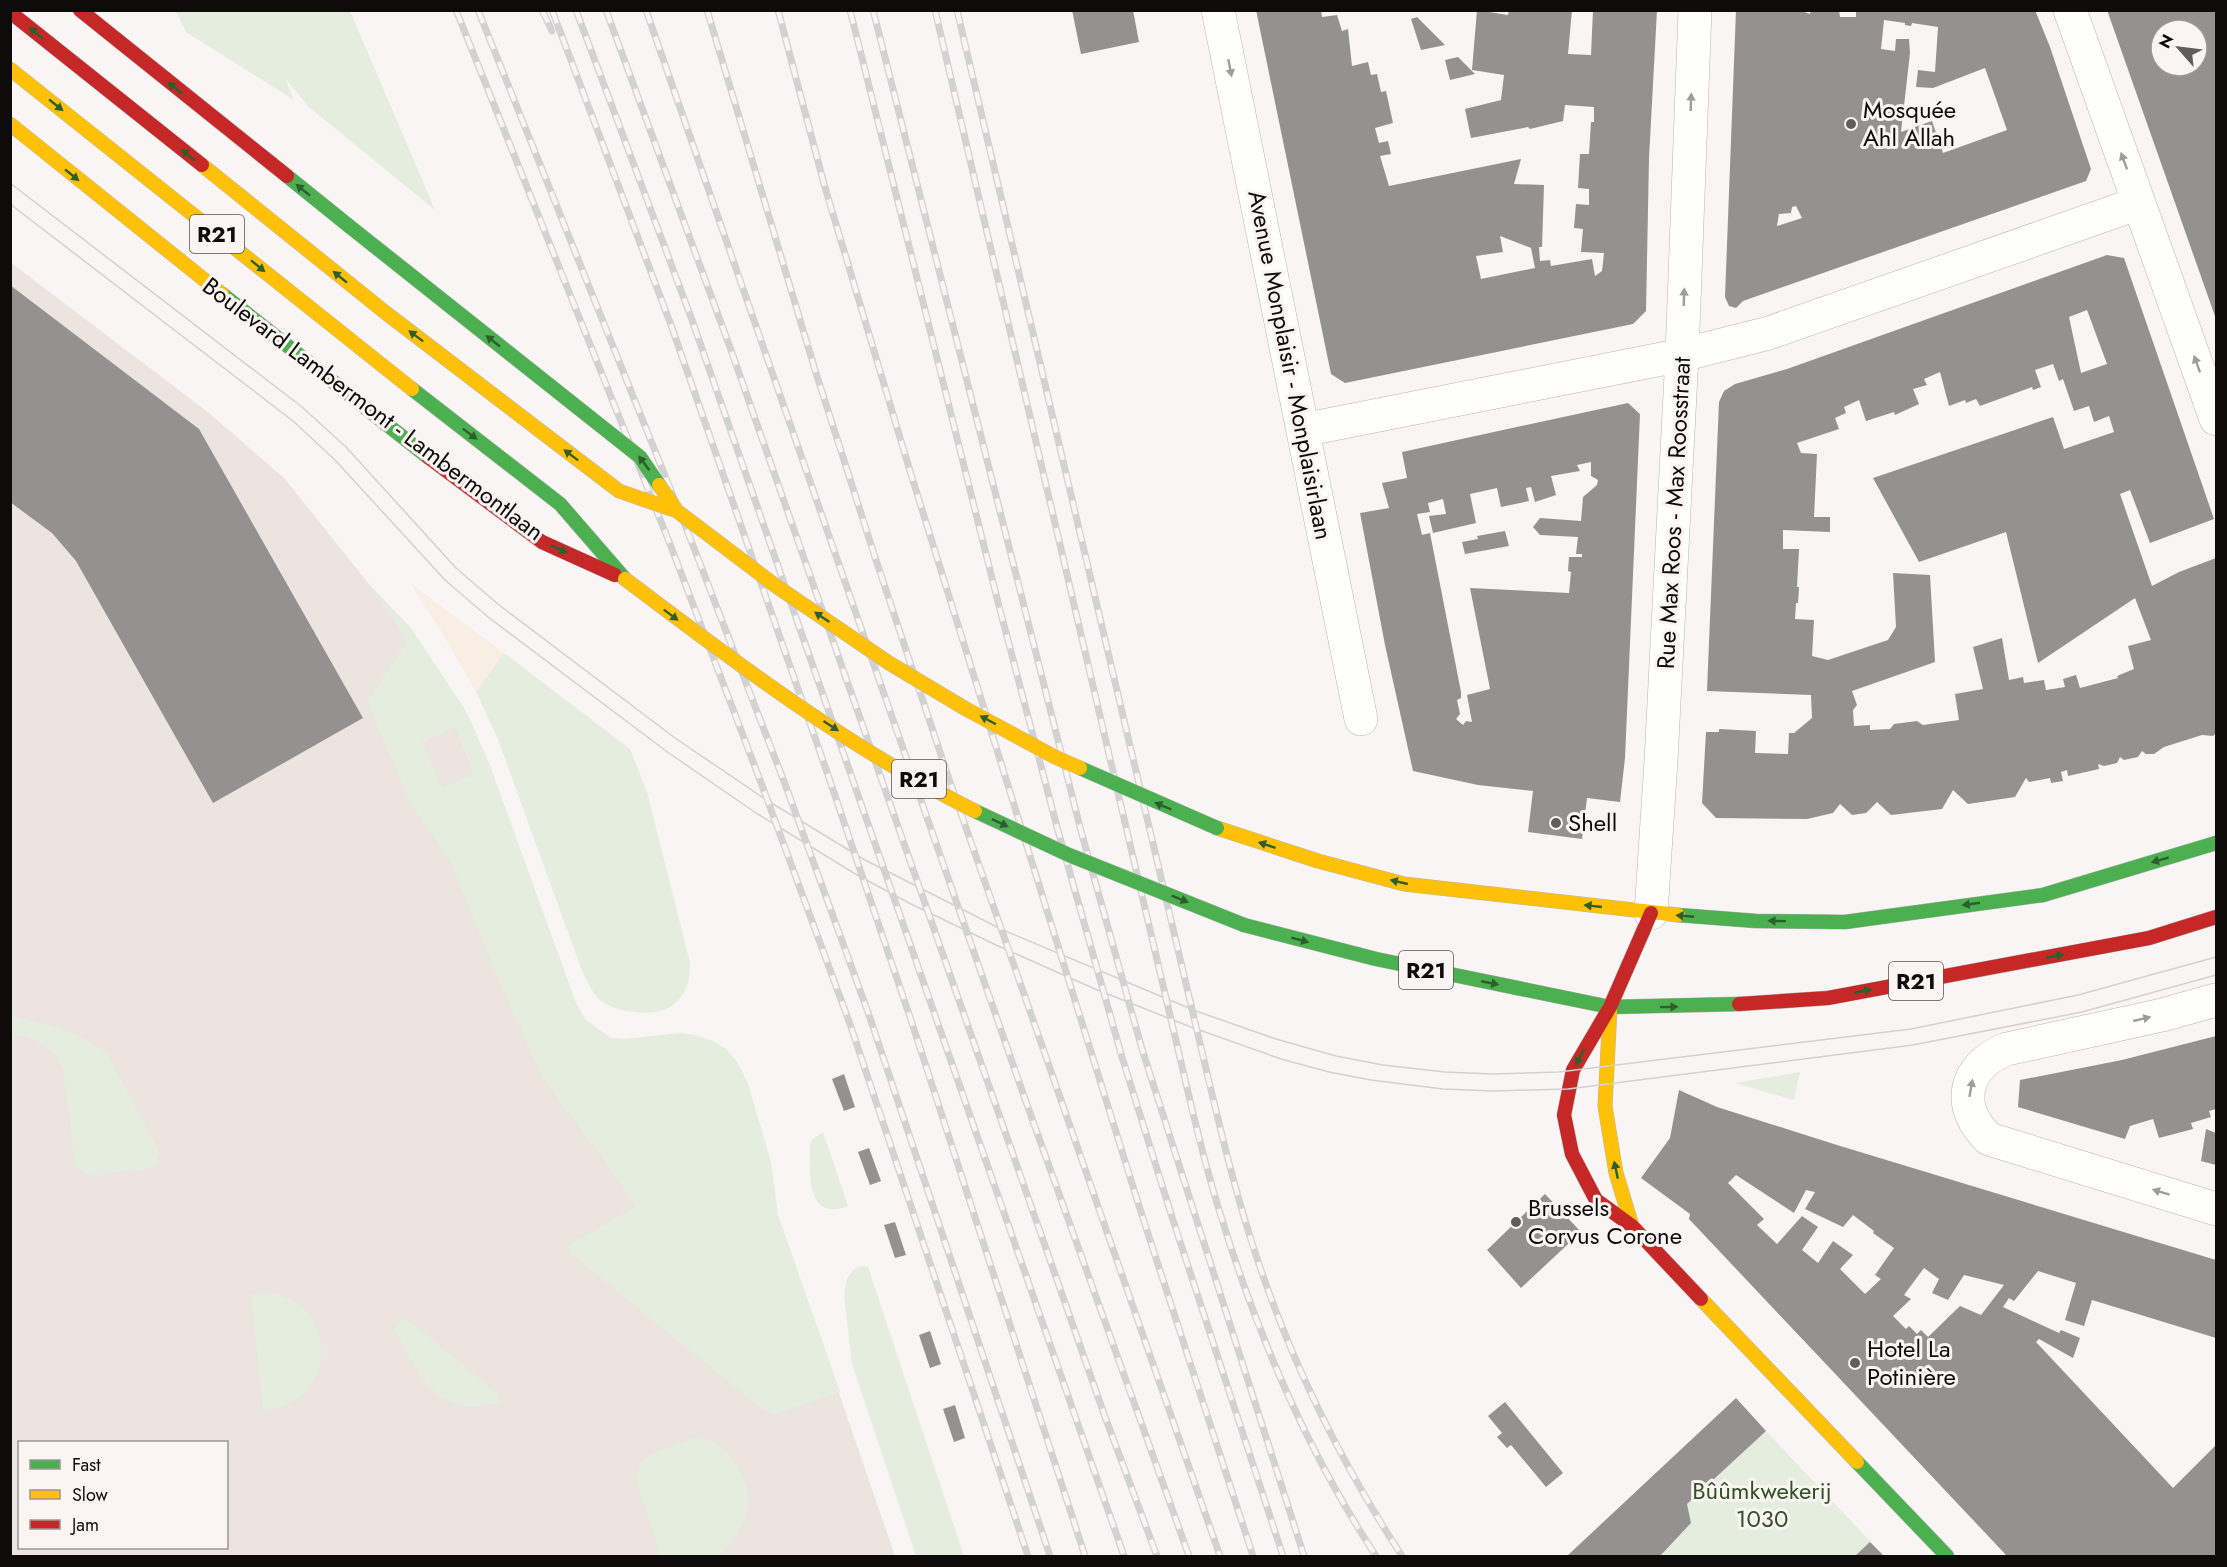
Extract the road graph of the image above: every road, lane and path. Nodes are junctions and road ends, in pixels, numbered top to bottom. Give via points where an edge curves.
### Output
1 (80, 10) edge
2 (1218, 10) edge
3 (1695, 10) edge
4 (2070, 10) edge
5 (10, 12) edge
6 (10, 69) edge
7 (10, 124) edge
8 (2139, 202) junction
9 (1682, 355) junction
10 (2217, 419) edge
11 (1303, 430) junction
12 (677, 511) junction
13 (625, 579) junction
14 (1361, 719) dead end
15 (2217, 843) edge
16 (1651, 913) junction
17 (2217, 917) edge
18 (2217, 1000) edge
19 (1610, 1007) junction
20 (2217, 1209) edge
21 (1632, 1226) junction
22 (1947, 1557) edge

12 -> 1 main road, bridge via 640,457
2 -> 11 street, Avenue Monplaisir - Monplaisirlaan
9 -> 3 street, Rue Max Roos - Max Roosstraat
8 -> 4 street
12 -> 5 main road, R21, bridge via 619,491 386,314
6 -> 13 main road, R21 via 560,504
7 -> 13 main road, Boulevard Lambermont - Lambermontlaan via 459,481 542,542
8 - 9 street via 1768,333
10 -> 8 street
9 - 11 street
9 - 16 street, Rue Max Roos - Max Roosstraat
11 - 14 street, Avenue Monplaisir - Monplaisirlaan
16 -> 12 main road, R21, bridge via 1404,884 1217,828 1055,757 966,709 889,663 776,586
13 -> 19 main road, Boulevard Lambermont - Lambermontlaan / R21, bridge via 761,681 866,749 969,808 1064,853 1244,925 1376,959
15 -> 16 main road, R21 via 2043,895 1845,922 1756,921
16 - 19 main road, Rue Max Roos - Max Roosstraat
19 -> 17 main road, Boulevard Lambermont - Lambermontlaan / R21 via 1711,1006 1828,998 2149,938
20 -> 18 street via 1989,1139 1978,1129 1969,1102 1969,1085 1974,1075 1986,1059 2007,1049
21 -> 19 main road via 1616,1173 1605,1106
19 -> 21 main road via 1573,1071 1564,1115 1572,1154 1596,1200
21 - 22 main road

